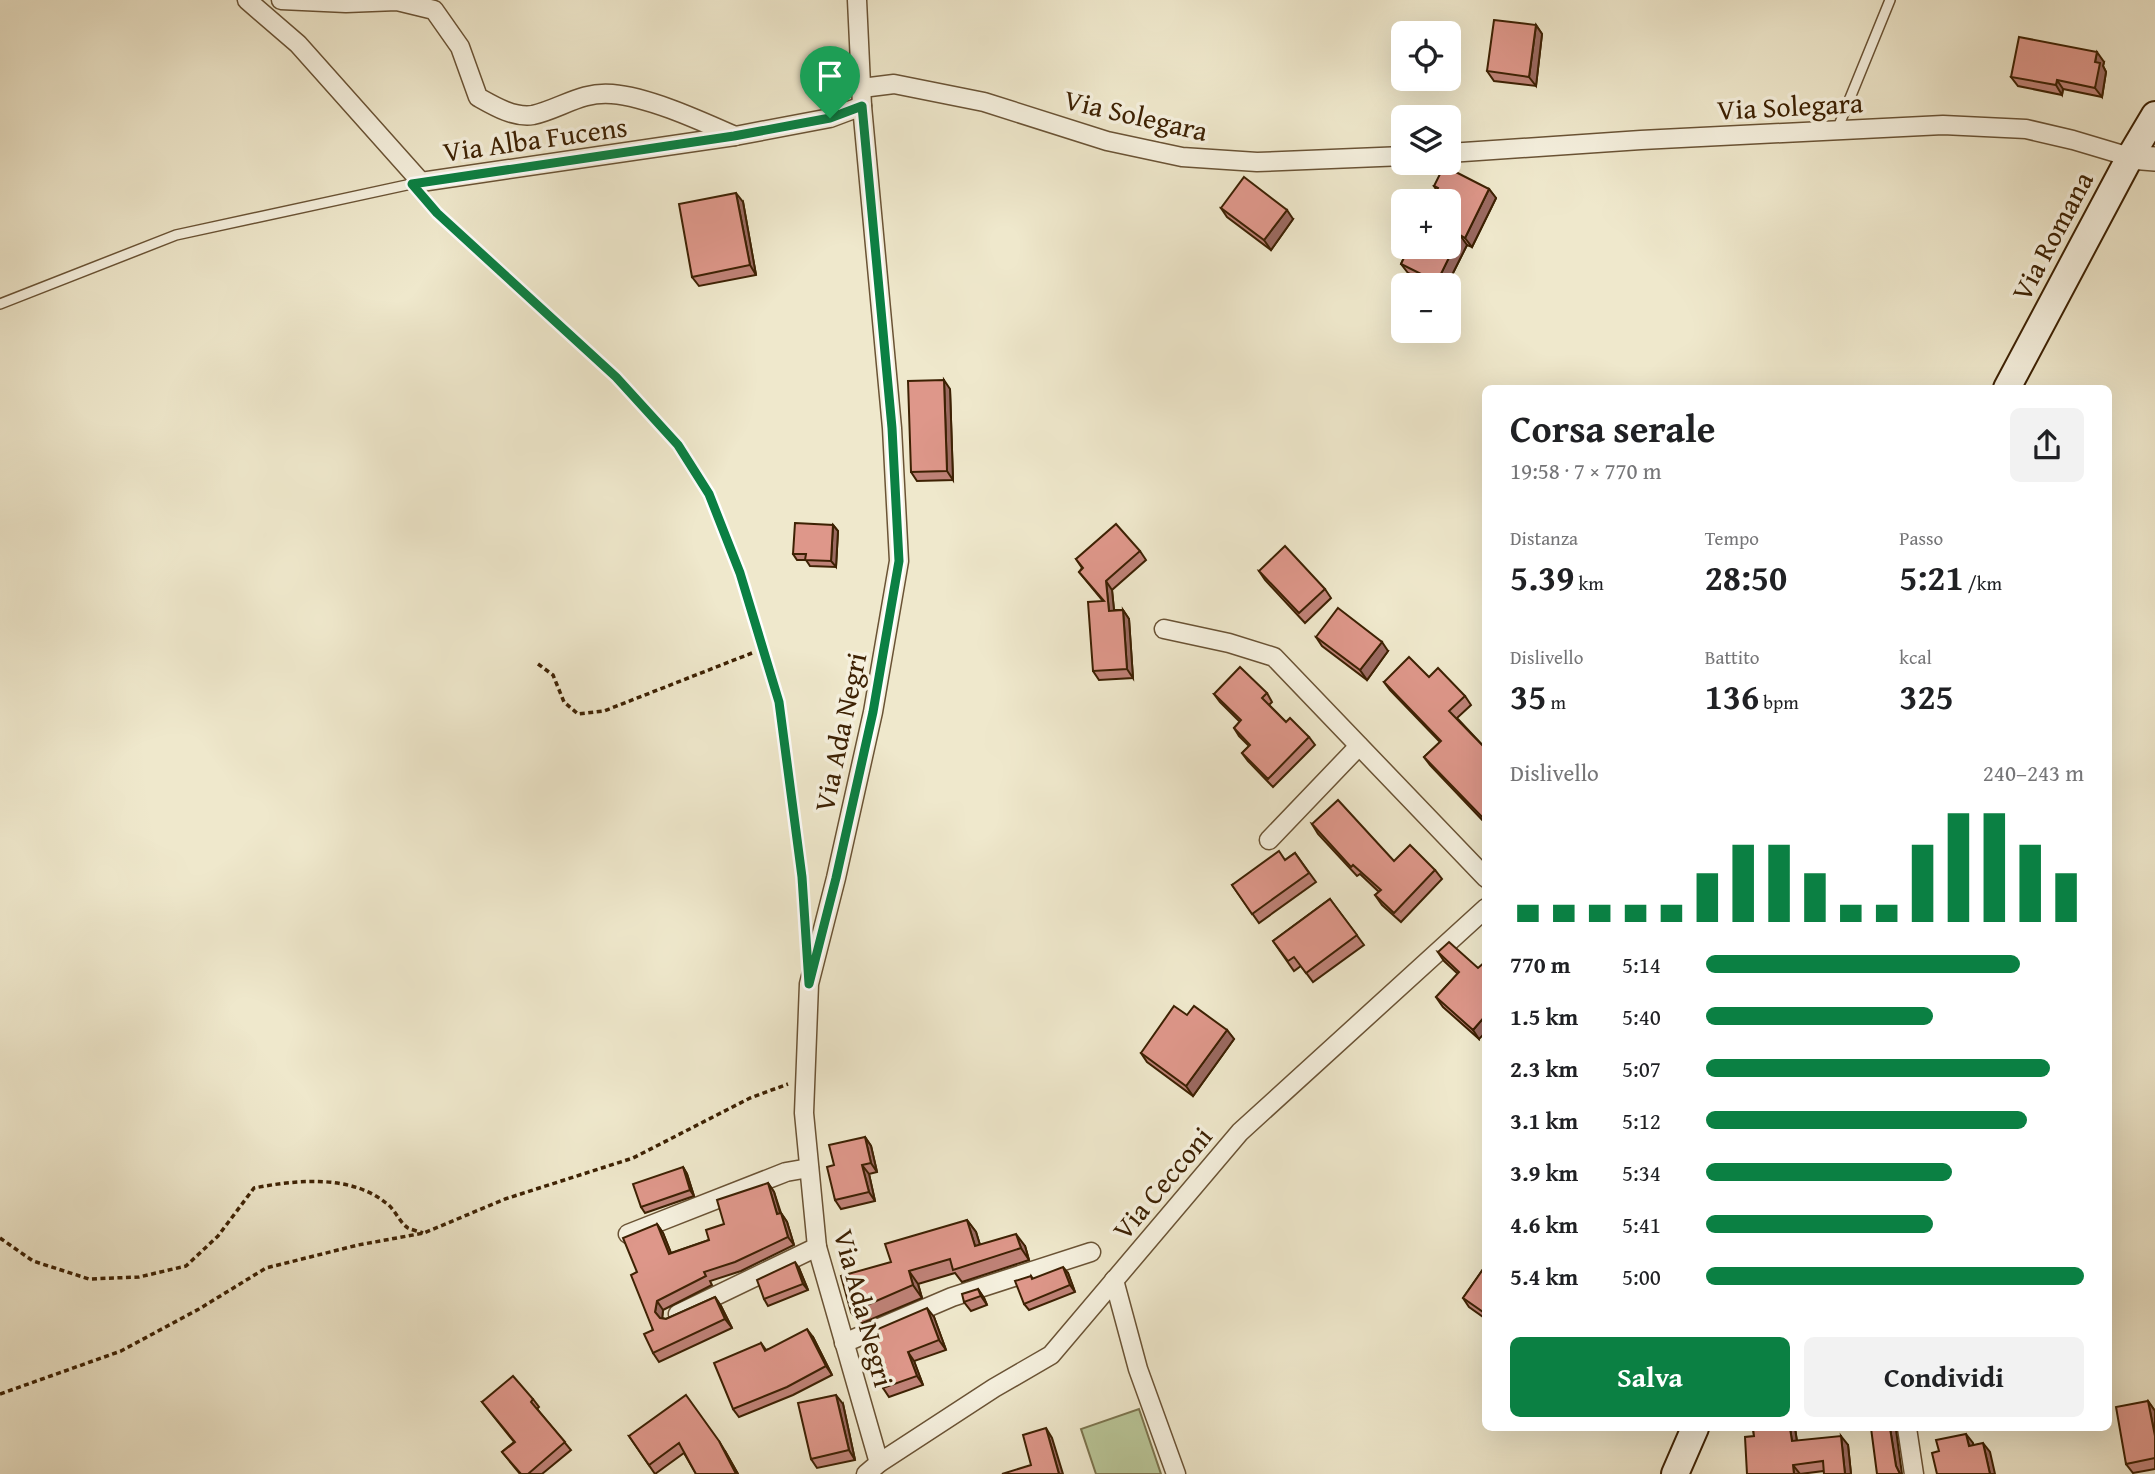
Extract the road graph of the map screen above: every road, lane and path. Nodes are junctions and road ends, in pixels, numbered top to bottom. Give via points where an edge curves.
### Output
1 (247, 0) edge
2 (281, 0) edge
3 (857, 0) edge
4 (1890, 0) edge
5 (862, 97) junction
6 (2155, 115) edge
7 (1837, 130) junction
8 (734, 136) junction
9 (1461, 152) edge
10 (1391, 157) edge
11 (2142, 158) edge
12 (416, 183) junction
13 (0, 304) edge
14 (2009, 385) edge
15 (1164, 629) dead end
16 (763, 648) junction
17 (538, 664) dead end
18 (1359, 746) junction
19 (1269, 840) dead end
20 (1482, 874) edge
21 (1482, 912) edge
22 (809, 984) junction
23 (806, 1077) junction
24 (809, 1168) junction
25 (424, 1233) junction
26 (628, 1234) edge
27 (0, 1238) edge
28 (817, 1247) junction
29 (1091, 1252) dead end
30 (849, 1276) edge
31 (1114, 1280) junction
32 (827, 1285) junction
33 (672, 1317) edge
34 (844, 1343) junction
35 (0, 1394) edge
36 (1694, 1431) edge
37 (1908, 1431) edge
38 (873, 1469) edge
39 (1176, 1474) edge
40 (1675, 1474) edge
41 (1914, 1474) edge

1 - 12 street, Via Alba Fucens via 298,44
2 - 8 street via 397,1 434,10 460,47 478,97 504,111 532,115 573,99 611,94 662,106
3 - 5 street, Via Ada Negri
4 - 7 lane
5 - 8 street, Via Alba Fucens via 830,118
5 - 10 street, Via Solegara via 894,84 984,102 1107,141 1182,157 1256,162
5 - 22 street, Via Ada Negri via 892,428 899,561 873,712
6 - 11 main road, Via Romana
7 - 9 street, Via Solegara
7 - 11 street, Via Solegara via 1942,125 2026,129
8 - 12 street, Via Alba Fucens
11 - 14 main road, Via Romana
12 - 13 lane via 176,235
12 - 16 lane via 437,213 616,377 678,445 709,494
15 - 18 street via 1274,657
16 - 17 path via 604,711 578,714 564,702 553,675
16 - 22 lane via 779,702 802,877
18 - 19 street
18 - 20 street
21 - 31 street, Via Cecconi via 1240,1132
22 - 23 street, Via Ada Negri
23 - 24 street, Via Ada Negri
23 - 25 path via 750,1098 633,1158 505,1199
24 - 26 street via 786,1172
24 - 28 street, Via Ada Negri
25 - 27 path via 406,1227 388,1203 363,1189 289,1181 254,1188 218,1236 186,1266 139,1277 89,1279 33,1261
25 - 35 path via 266,1268 121,1351
28 - 32 street, Via Ada Negri
28 - 33 street
29 - 34 street via 952,1297
30 - 32 street
31 - 38 street, Via Cecconi via 1051,1355
31 - 39 street via 1138,1369
32 - 34 street, Via Ada Negri
34 - 38 street, Via Ada Negri
36 - 40 main road
37 - 41 street

